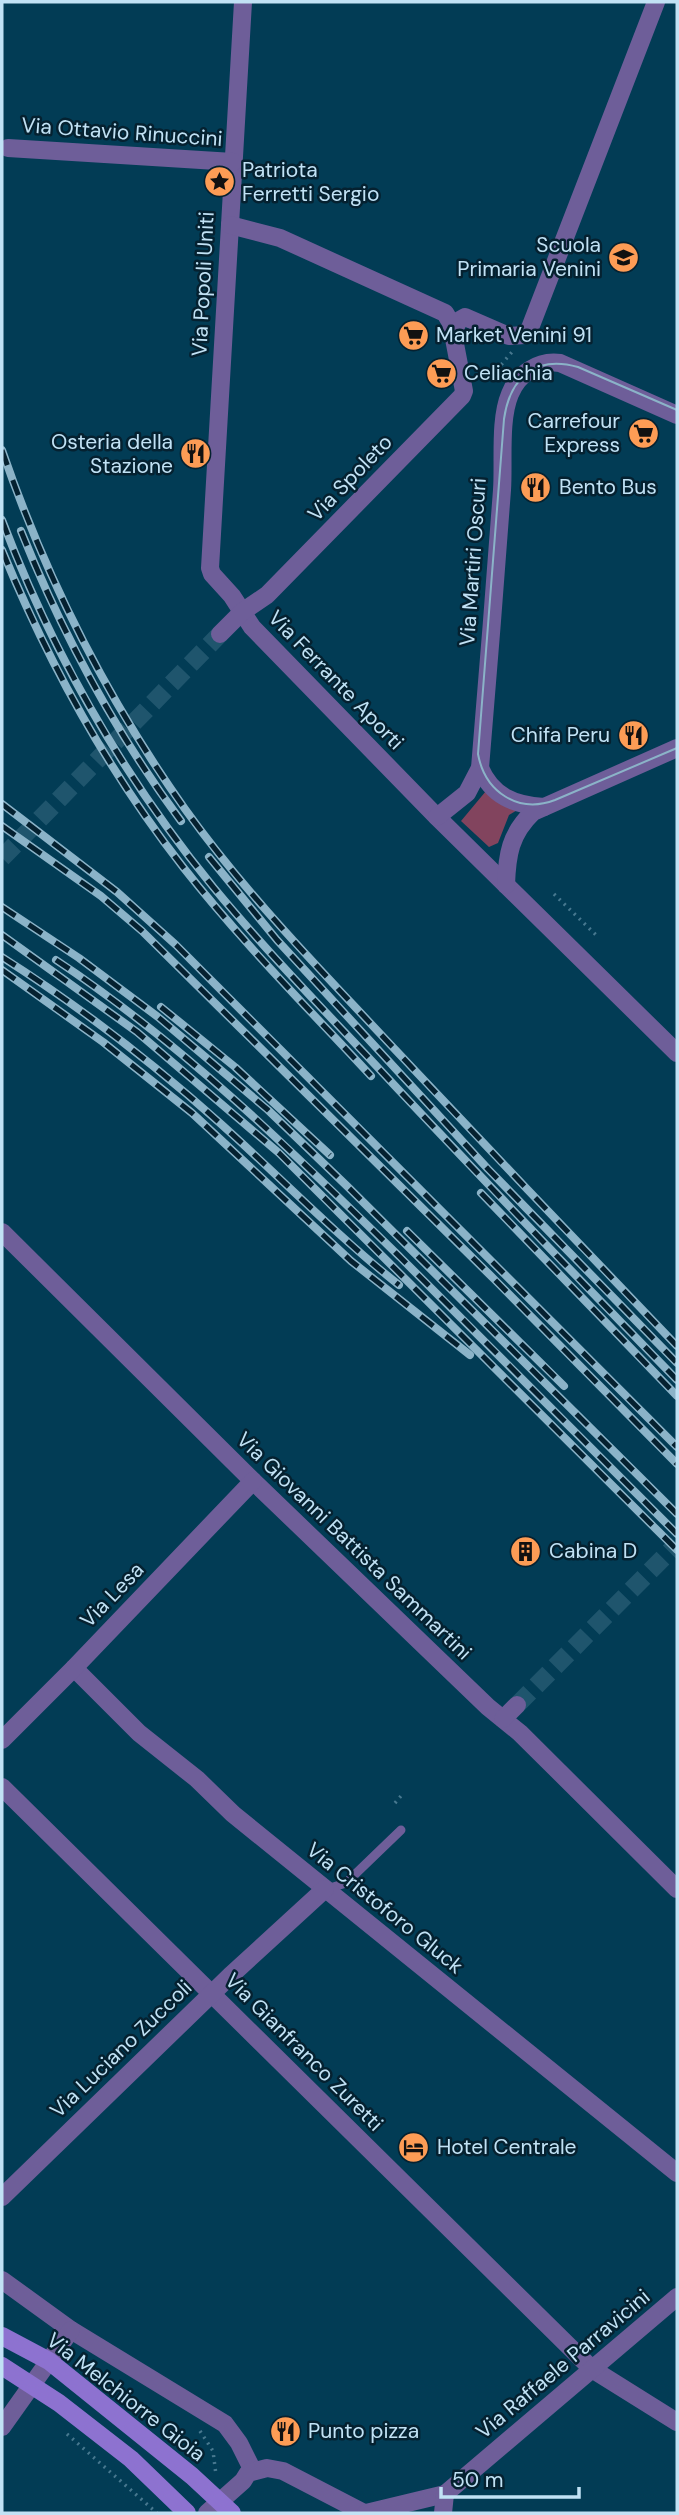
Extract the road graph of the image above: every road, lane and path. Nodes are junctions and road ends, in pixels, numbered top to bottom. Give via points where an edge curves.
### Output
1 (243, 2) edge
2 (656, 2) edge
3 (8, 148) dead end
4 (233, 162) junction
5 (230, 225) junction
6 (454, 332) junction
7 (516, 342) junction
8 (468, 377) dead end
9 (677, 415) edge
10 (210, 568) joint
11 (242, 612) junction
12 (220, 634) tunnel mouth
13 (677, 748) edge
14 (480, 768) junction
15 (544, 807) junction
16 (437, 817) junction
17 (506, 885) junction
18 (554, 894) dead end
19 (596, 935) dead end
20 (677, 1053) edge
21 (2, 1232) edge
22 (253, 1481) junction
23 (74, 1668) junction
24 (517, 1705) tunnel mouth
25 (503, 1719) junction
26 (2, 1740) edge
27 (2, 1787) edge
28 (401, 1796) dead end
29 (394, 1802) dead end
30 (401, 1830) dead end
31 (325, 1889) junction
32 (677, 1889) edge
33 (212, 1994) junction
34 (677, 2173) edge
35 (2, 2197) edge
36 (2, 2280) edge
37 (677, 2297) edge
38 (71, 2330) junction
39 (2, 2336) edge
40 (49, 2361) junction
41 (2, 2365) edge
42 (593, 2369) junction
43 (30, 2385) junction
44 (677, 2422) edge
45 (195, 2426) dead end
46 (2, 2427) edge
47 (59, 2427) dead end
48 (253, 2471) junction
49 (216, 2475) dead end
50 (446, 2494) junction
51 (219, 2509) edge
52 (157, 2513) edge
53 (187, 2513) edge
54 (365, 2513) edge
55 (443, 2513) edge

1 - 4 street, Via Popoli Uniti
2 - 7 street via 530,328
3 - 4 street, Via Ottavio Rinuccini
4 - 5 street, Via Popoli Uniti
5 - 6 street via 280,238 440,310 450,319
5 - 10 street, Via Popoli Uniti
6 - 7 street via 458,321 468,317
6 - 11 street, Via Spoleto via 463,396 267,596
7 - 8 path via 511,356 495,372
9 - 14 street, Via Martiri Oscuri via 560,363 531,369 514,385 505,413
10 - 11 street, Via Ferrante Aporti
11 - 12 street, Via Spoleto
11 - 16 street, Via Ferrante Aporti
13 - 15 street
14 - 15 street via 503,797
14 - 16 street via 467,793
15 - 17 street via 525,819 512,838
16 - 17 street, Via Ferrante Aporti
17 - 20 street, Via Ferrante Aporti
18 - 19 path
21 - 22 street, Via Giovanni Battista Sammartini
22 - 23 street, Via Lesa
22 - 25 street, Via Giovanni Battista Sammartini
23 - 26 street, Via Lesa
23 - 31 street, Via Cristoforo Gluck via 139,1733
24 - 25 street
25 - 32 street, Via Giovanni Battista Sammartini
27 - 33 street, Via Gianfranco Zuretti
28 - 29 path
30 - 31 lane, Via Luciano Zuccoli via 346,1883
31 - 33 street, Via Luciano Zuccoli
31 - 34 street, Via Cristoforo Gluck
33 - 35 street, Via Luciano Zuccoli
33 - 42 street, Via Gianfranco Zuretti
36 - 38 street
37 - 42 street, Via Raffaele Parravicini
38 - 40 street
38 - 48 street, Via Melchiorre Gioia via 225,2424
39 - 40 street, Via Melchiorre Gioia
40 - 43 street
40 - 51 street, Via Melchiorre Gioia via 192,2476
41 - 43 street
42 - 44 street, Via Gianfranco Zuretti
42 - 50 street, Via Raffaele Parravicini
43 - 46 street
43 - 53 street via 131,2459
45 - 49 path via 213,2451
47 - 52 path
48 - 51 street, Via Melchiorre Gioia
48 - 54 street via 283,2471
50 - 54 street, Via Raffaele Parravicini
50 - 55 street

